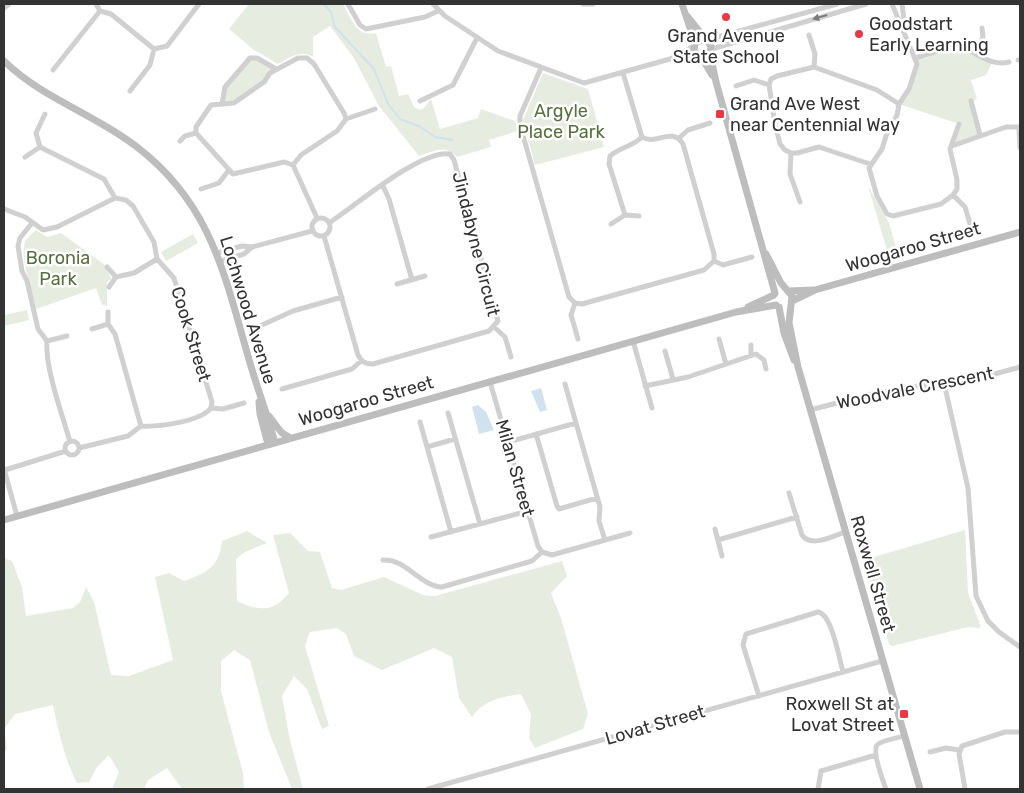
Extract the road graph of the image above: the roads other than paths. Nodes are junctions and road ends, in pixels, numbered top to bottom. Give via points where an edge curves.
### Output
1 (9, 4) edge
2 (96, 4) edge
3 (199, 4) edge
4 (348, 4) edge
5 (433, 4) edge
6 (583, 4) edge
7 (592, 4) edge
8 (682, 4) edge
9 (837, 4) edge
10 (866, 4) edge
11 (892, 4) edge
12 (902, 4) edge
13 (4, 8) edge
14 (438, 10) junction
15 (100, 11) junction
16 (687, 16) junction
17 (982, 28) dead end
18 (905, 30) junction
19 (809, 35) dead end
20 (477, 38) junction
21 (706, 40) junction
22 (694, 44) junction
23 (154, 49) junction
24 (711, 51) junction
25 (976, 52) junction
26 (699, 57) junction
27 (915, 58) junction
28 (670, 59) junction
29 (4, 61) edge
30 (1009, 62) dead end
31 (814, 67) junction
32 (541, 68) junction
33 (276, 69) junction
34 (53, 70) dead end
35 (622, 73) junction
36 (716, 82) junction
37 (769, 85) junction
38 (736, 86) dead end
39 (130, 91) dead end
40 (420, 101) dead end
41 (971, 101) dead end
42 (222, 104) junction
43 (898, 104) junction
44 (376, 109) dead end
45 (45, 114) dead end
46 (346, 119) junction
47 (710, 123) dead end
48 (959, 124) dead end
49 (1019, 128) edge
50 (196, 133) junction
51 (980, 135) junction
52 (642, 137) junction
53 (679, 138) junction
54 (180, 141) dead end
55 (952, 146) junction
56 (40, 147) junction
57 (1020, 148) edge
58 (791, 154) junction
59 (24, 157) dead end
60 (870, 164) junction
61 (294, 165) junction
62 (228, 171) junction
63 (383, 186) junction
64 (201, 189) dead end
65 (953, 195) junction
66 (115, 198) junction
67 (800, 202) dead end
68 (4, 209) edge
69 (625, 215) junction
70 (639, 216) dead end
71 (317, 218) junction
72 (32, 223) junction
73 (329, 223) junction
74 (611, 224) dead end
75 (971, 227) dead end
76 (312, 231) junction
77 (1020, 232) edge
78 (324, 236) junction
79 (252, 247) junction
80 (217, 253) junction
81 (766, 254) junction
82 (752, 256) dead end
83 (157, 258) junction
84 (221, 261) junction
85 (714, 261) junction
86 (108, 267) dead end
87 (116, 276) junction
88 (425, 276) dead end
89 (412, 280) junction
90 (397, 284) dead end
91 (109, 287) dead end
92 (787, 290) junction
93 (815, 290) junction
94 (775, 294) junction
95 (342, 298) junction
96 (575, 303) junction
97 (791, 303) junction
98 (777, 306) junction
99 (108, 312) dead end
100 (736, 312) junction
101 (108, 324) junction
102 (262, 325) dead end
103 (494, 327) junction
104 (92, 329) dead end
105 (66, 336) dead end
106 (578, 339) dead end
107 (719, 339) dead end
108 (47, 341) junction
109 (632, 342) junction
110 (751, 345) dead end
111 (665, 351) dead end
112 (751, 356) junction
113 (511, 357) dead end
114 (361, 361) junction
115 (726, 364) junction
116 (798, 367) junction
117 (1020, 367) edge
118 (766, 369) dead end
119 (672, 379) junction
120 (490, 382) junction
121 (944, 383) junction
122 (565, 384) dead end
123 (646, 386) junction
124 (282, 389) dead end
125 (259, 396) junction
126 (244, 403) dead end
127 (211, 408) junction
128 (652, 408) dead end
129 (810, 410) junction
130 (266, 412) junction
131 (448, 413) dead end
132 (420, 422) dead end
133 (576, 423) junction
134 (141, 426) junction
135 (264, 430) junction
136 (536, 434) junction
137 (290, 438) junction
138 (456, 439) junction
139 (70, 442) junction
140 (508, 442) junction
141 (272, 444) junction
142 (427, 447) junction
143 (79, 448) junction
144 (248, 450) junction
145 (66, 451) junction
146 (4, 469) edge
147 (789, 492) dead end
148 (597, 498) junction
149 (528, 511) junction
150 (17, 516) junction
151 (797, 517) junction
152 (4, 520) edge
153 (480, 524) junction
154 (714, 529) dead end
155 (451, 532) junction
156 (845, 532) junction
157 (630, 533) dead end
158 (431, 538) dead end
159 (605, 540) junction
160 (718, 540) junction
161 (542, 552) junction
162 (722, 556) dead end
163 (383, 560) dead end
164 (1020, 647) edge
165 (882, 661) junction
166 (843, 672) junction
167 (759, 696) junction
168 (1020, 732) edge
169 (904, 736) junction
170 (960, 750) junction
171 (930, 752) dead end
172 (876, 756) junction
173 (428, 789) edge
174 (818, 789) edge
175 (886, 789) edge
176 (920, 789) edge
177 (965, 789) edge

1 - 13 street
2 - 15 street
3 - 23 street via 167,46
4 - 14 street via 360,25 366,29 425,17
5 - 14 street
6 - 7 street
8 - 16 street
9 - 21 street
10 -> 24 street
11 - 18 street
12 - 18 street
14 - 20 street
15 - 23 street via 111,14
15 - 34 street
16 - 21 street
16 - 22 street
17 - 25 street via 983,37
18 - 27 street
19 - 31 street via 815,54
20 - 32 street via 506,55
20 - 40 street via 453,85
21 - 22 street
21 - 24 street
22 - 26 street via 694,51
22 - 28 street
23 - 39 street via 150,65
24 - 26 street
24 - 36 street
25 - 27 street via 947,49
25 - 30 street via 992,63
26 - 28 street via 679,61
26 - 36 street
27 - 43 street via 917,70
28 - 35 street
29 - 80 street, Lochwood Avenue via 41,91 120,134 155,161 192,205
31 - 37 street via 777,76
31 - 43 street via 877,90
32 - 35 street via 584,83
32 - 96 street via 520,116 520,125 569,297
33 - 42 street via 264,82 234,103
33 - 42 street via 257,58 250,58 225,87
33 - 46 street via 298,58 307,58 314,64
35 - 52 street
36 - 81 street
37 - 38 street via 754,80
37 - 58 street via 780,144
41 - 51 street
42 - 50 street via 206,109
43 - 60 street via 898,115 878,157
44 - 46 street
45 - 56 street via 36,133
46 - 61 street via 337,131 302,155
47 - 53 street via 688,130
48 - 55 street
49 - 51 street via 1006,127
49 - 57 street
50 - 54 street
50 - 62 street
51 - 55 street
52 - 53 street via 652,140 672,135
52 - 69 street via 634,145 616,150 610,156 609,164
53 - 85 street
55 - 65 street via 950,157 957,189
56 - 59 street
56 - 66 street via 104,179
58 - 60 street via 819,147
58 - 67 street via 790,174
60 - 65 street via 869,174 887,214 893,216 941,204
61 - 62 street via 284,162 239,174
61 - 71 street
62 - 64 street via 219,182
63 - 73 street, Jindabyne Circuit
63 - 89 street
63 - 103 street, Jindabyne Circuit via 417,162 442,153 450,154 498,315
65 - 75 street via 965,207
66 - 72 street via 57,227 44,230
66 - 83 street, Cook Street via 126,200 133,206 154,242
68 - 72 street
69 - 70 street
69 - 74 street
71 - 73 street via 324,218
71 - 76 street via 312,223
72 - 108 street via 18,246 38,329
73 - 78 street via 329,230
76 - 78 street via 317,236
76 - 79 street
77 - 93 street, Woogaroo Street
78 - 95 street
79 - 80 street via 242,246
79 - 84 street via 244,254
80 - 84 street, Lochwood Avenue
81 - 92 street
81 - 94 street
82 - 85 street via 723,265
83 - 87 street via 134,273
83 - 127 street, Cook Street via 174,278 212,402
84 - 125 street, Lochwood Avenue
85 - 96 street via 704,270 582,304
86 - 87 street
87 - 91 street
88 - 89 street
89 - 90 street
92 - 93 street, Woogaroo Street
92 - 94 street, Woogaroo Street
92 - 97 street
93 - 97 street, Woogaroo Street
94 - 98 street
94 - 100 street, Woogaroo Street
95 - 102 street via 293,311
95 - 114 street
96 - 106 street via 572,315
97 - 98 street, Woogaroo Street via 785,307
97 - 116 street, Roxwell Street via 790,332
98 - 100 street, Woogaroo Street
98 - 116 street, Roxwell Street
99 - 101 street
100 - 109 street, Woogaroo Street
101 - 104 street
101 - 134 street via 115,334
103 - 113 street, Jindabyne Circuit via 505,337
103 - 114 street, Jindabyne Circuit via 373,364
105 - 108 street
107 - 115 street
108 - 139 street via 49,368
109 - 120 street, Woogaroo Street
109 - 123 street
110 - 112 street
111 - 119 street
112 - 115 street
112 - 118 street via 761,356
114 - 124 street via 352,369
115 - 119 street
116 - 129 street, Roxwell Street
117 - 121 street, Woodvale Crescent
119 - 123 street
120 - 137 street, Woogaroo Street
120 - 140 street, Milan Street
121 - 129 street, Woodvale Crescent via 876,393
121 - 164 street via 968,488 976,596 988,622
122 - 133 street
123 - 128 street
125 - 130 street, Lochwood Avenue
125 - 135 street, Lochwood Avenue
126 - 127 street via 223,409
127 - 134 street via 202,415 158,427
129 - 156 street, Roxwell Street
130 - 137 street via 281,432
130 - 141 street, Lochwood Avenue
131 - 138 street
132 - 142 street
133 - 136 street
133 - 148 street
134 - 143 street via 128,436
135 - 141 street, Lochwood Avenue
135 - 144 street
136 - 140 street
136 - 148 street via 557,506
137 - 141 street, Woogaroo Street
138 - 142 street
138 - 153 street
139 - 143 street via 75,442
139 - 145 street
140 - 149 street, Milan Street
141 - 144 street, Woogaroo Street
142 - 155 street
143 - 145 street via 74,455
144 - 150 street, Woogaroo Street
145 - 146 street
146 - 150 street
147 - 151 street
148 - 159 street
149 - 153 street
149 - 161 street, Milan Street
150 - 152 street, Woogaroo Street
151 - 156 street via 802,535 809,541
151 - 160 street
153 - 155 street
154 - 160 street
155 - 158 street
156 - 165 street, Roxwell Street
157 - 159 street
159 - 161 street via 552,556
160 - 162 street
161 - 163 street via 532,561 442,586 429,584 394,561
165 - 166 street, Lovat Street
165 - 169 street, Roxwell Street
166 - 167 street, Lovat Street
166 - 167 street via 828,619 818,612 746,634 744,644
167 - 173 street, Lovat Street
168 - 170 street via 1005,732 964,743
169 - 172 street via 879,743
169 - 176 street, Roxwell Street
170 - 171 street via 946,748
170 - 177 street
172 - 174 street via 821,771
172 - 175 street

